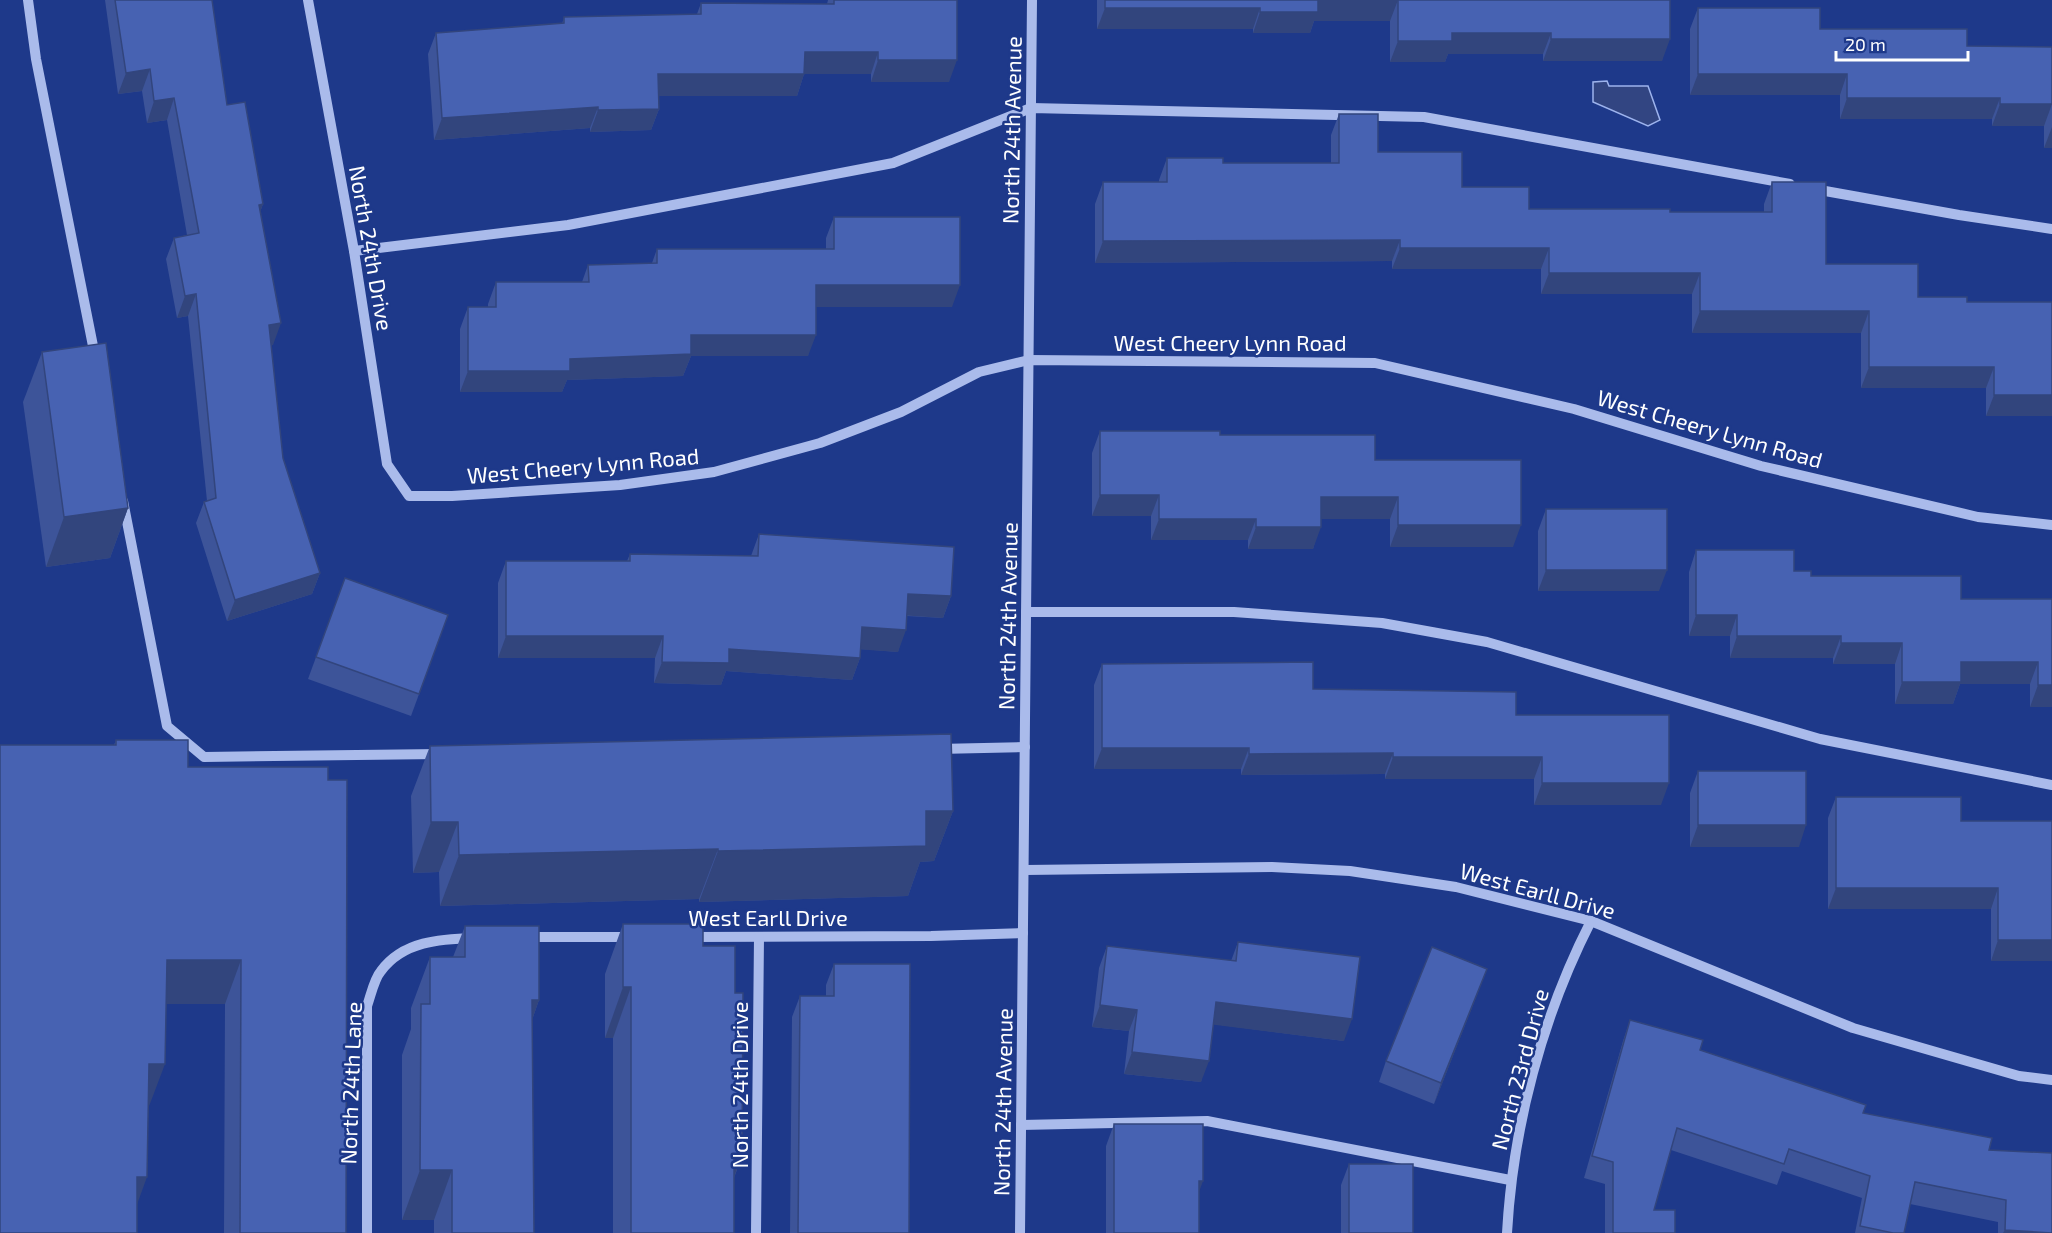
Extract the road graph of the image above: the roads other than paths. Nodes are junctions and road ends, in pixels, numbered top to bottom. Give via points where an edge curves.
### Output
1 (28, 0) edge
2 (308, 0) edge
3 (1032, 0) edge
4 (1031, 108) junction
5 (1796, 186) edge
6 (1808, 188) edge
7 (2052, 229) edge
8 (354, 251) junction
9 (1029, 360) junction
10 (96, 364) edge
11 (121, 492) edge
12 (409, 496) joint
13 (2052, 525) edge
14 (1026, 612) junction
15 (1025, 747) junction
16 (927, 749) edge
17 (453, 754) edge
18 (2052, 785) edge
19 (1025, 870) junction
20 (1591, 921) junction
21 (1023, 933) junction
22 (487, 937) edge
23 (510, 937) edge
24 (641, 937) edge
25 (676, 937) edge
26 (759, 937) junction
27 (2052, 1080) edge
28 (1021, 1125) junction
29 (1510, 1180) junction
30 (367, 1233) edge
31 (756, 1233) edge
32 (1020, 1233) edge
33 (1507, 1233) edge

1 - 10 street
2 - 8 street, North 24th Drive
3 - 4 street, North 24th Avenue
4 - 5 street via 1424,117
4 - 8 street via 893,163 568,225
4 - 9 street, North 24th Avenue
6 - 7 street
8 - 12 street, North 24th Drive via 387,464
9 - 12 street, West Cheery Lynn Road via 979,372 901,412 820,443 714,472 620,485
9 - 13 street, West Cheery Lynn Road via 1375,363 1574,409 1761,466 1978,517
9 - 14 street, North 24th Avenue
11 - 17 street via 167,726 204,757
14 - 15 street, North 24th Avenue
14 - 18 street via 1234,612 1394,625 1487,642 1820,739
15 - 16 street
15 - 19 street, North 24th Avenue
19 - 20 street, West Earll Drive via 1272,867 1350,872 1456,888
19 - 21 street, North 24th Avenue
20 - 27 street, West Earll Drive via 1853,1028 2019,1076
20 - 29 street, North 23rd Drive via 1568,966 1533,1074
21 - 26 street, West Earll Drive
21 - 28 street, North 24th Avenue
22 - 30 street, North 24th Lane via 444,939 406,948 380,971 367,1006
23 - 24 street
25 - 26 street, West Earll Drive
26 - 31 street, North 24th Drive
28 - 29 street via 1207,1121
28 - 32 street, North 24th Avenue
29 - 33 street, North 23rd Drive

